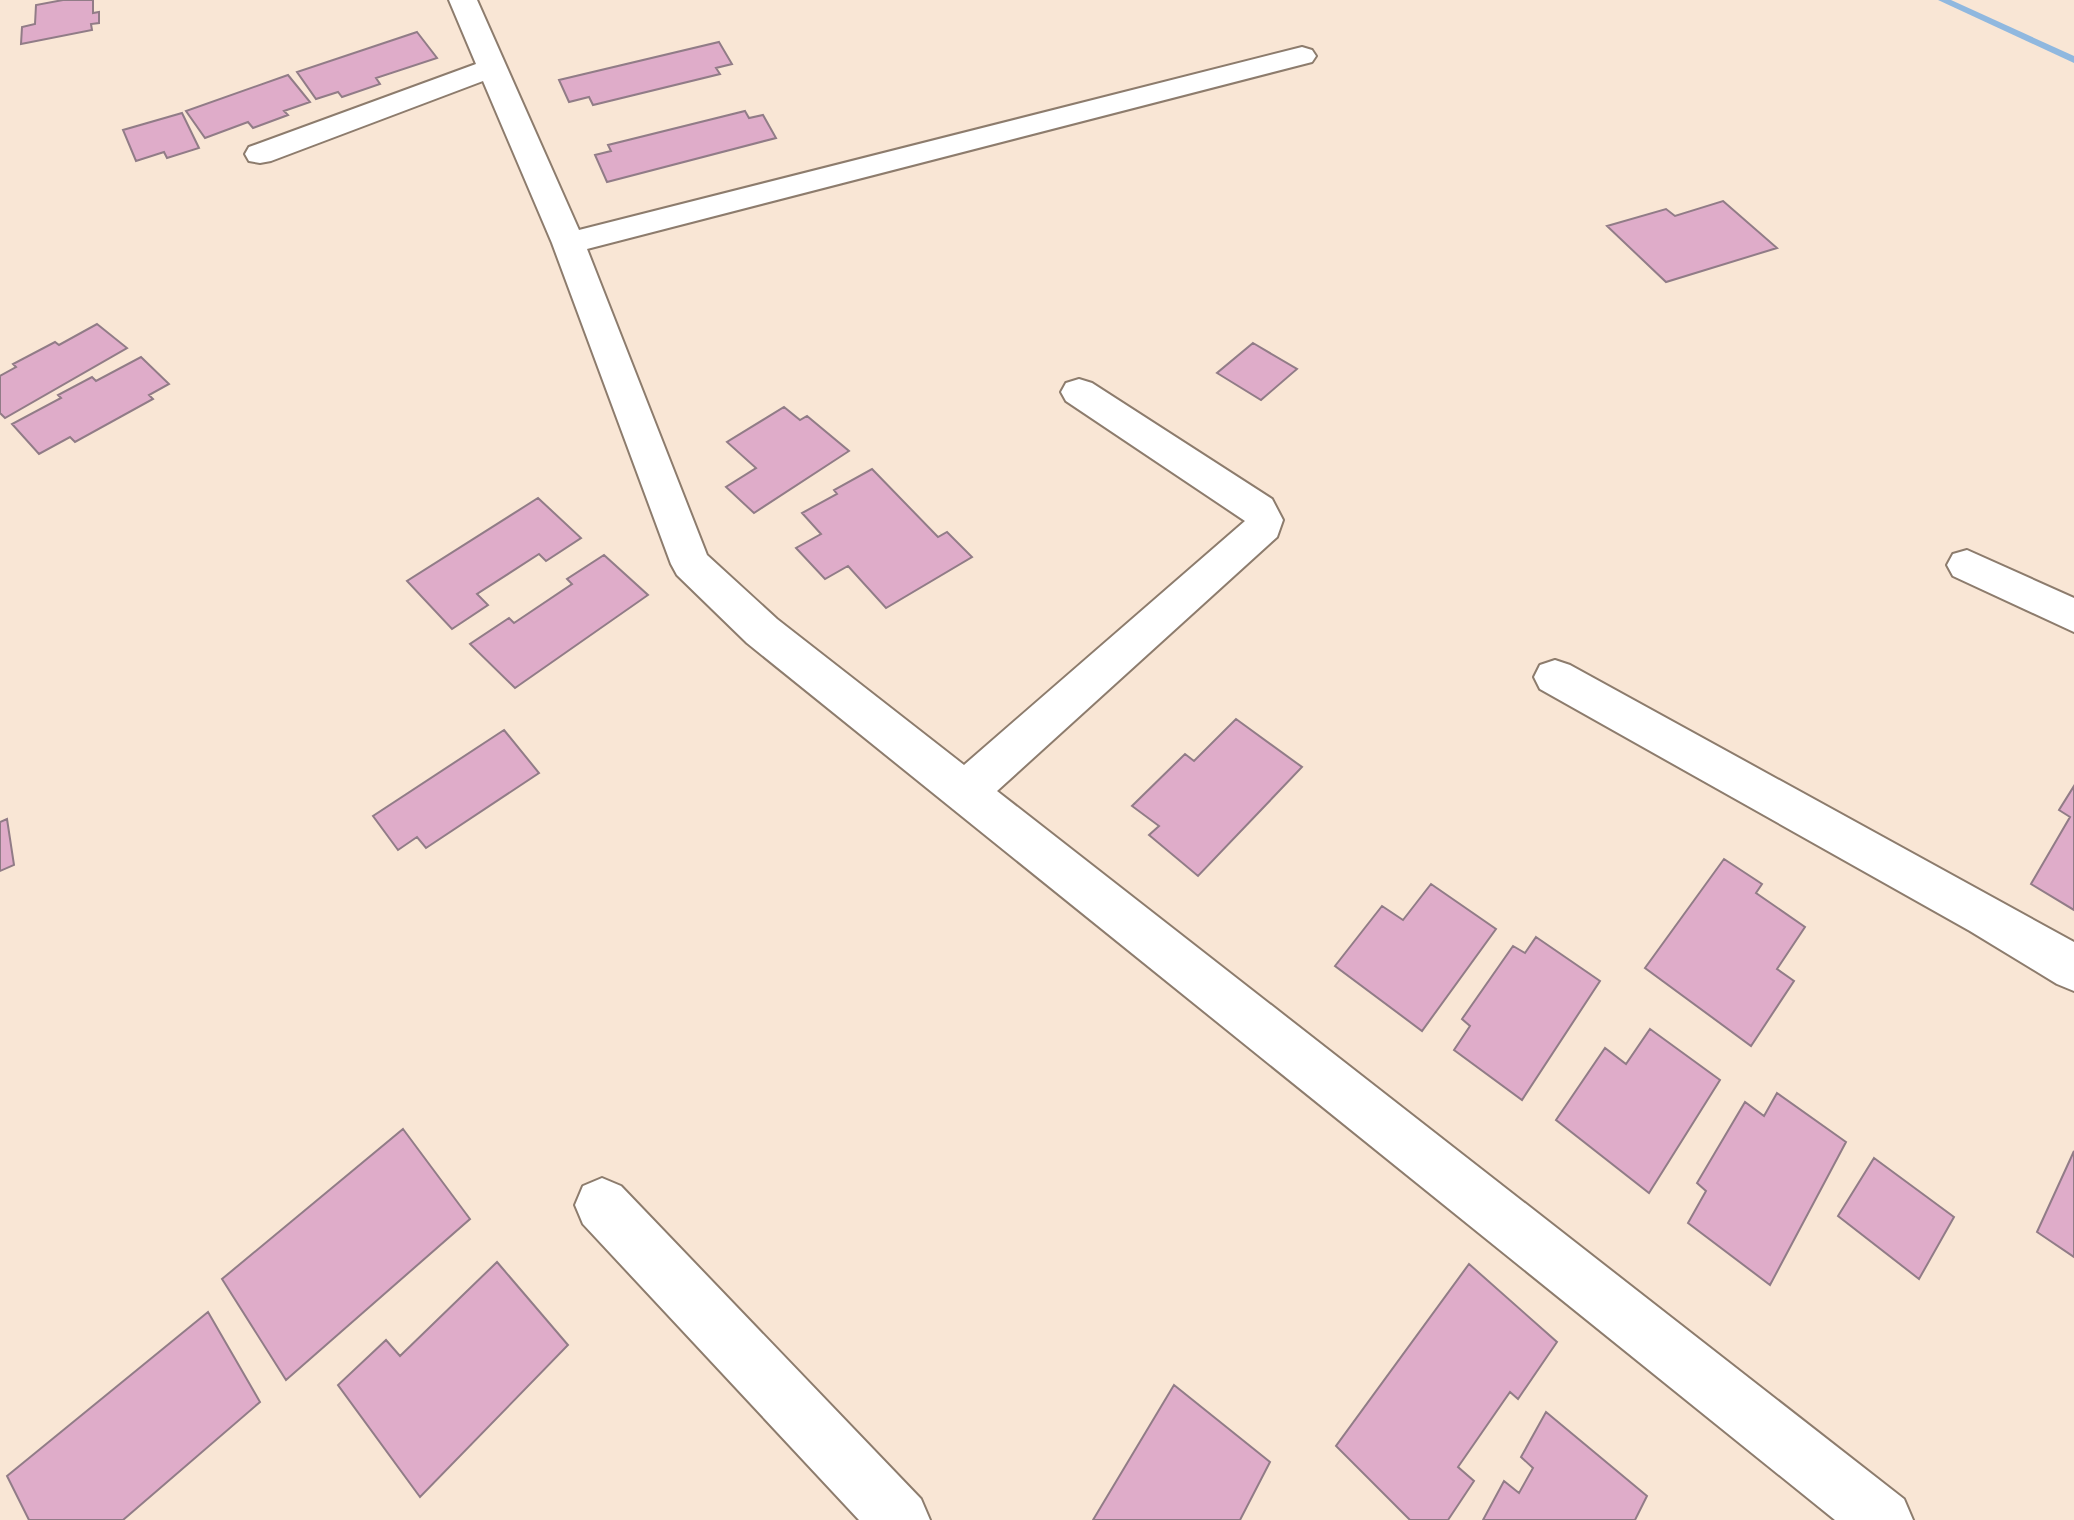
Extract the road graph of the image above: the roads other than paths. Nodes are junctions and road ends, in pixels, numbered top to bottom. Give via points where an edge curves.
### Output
1 (463, 0) edge
2 (1302, 56) dead end
3 (494, 67) junction
4 (260, 154) dead end
5 (568, 243) junction
6 (1079, 392) dead end
7 (1967, 565) dead end
8 (2074, 616) edge
9 (1555, 677) dead end
10 (965, 792) junction
11 (2074, 968) edge
12 (602, 1205) dead end
13 (900, 1520) edge
14 (1883, 1520) edge

1 - 3 street
2 - 5 street
3 - 4 street
3 - 5 street
5 - 10 street via 691,564 762,631
6 - 10 street via 1258,509 1263,527
7 - 8 street
9 - 11 street
10 - 14 street
12 - 13 street

